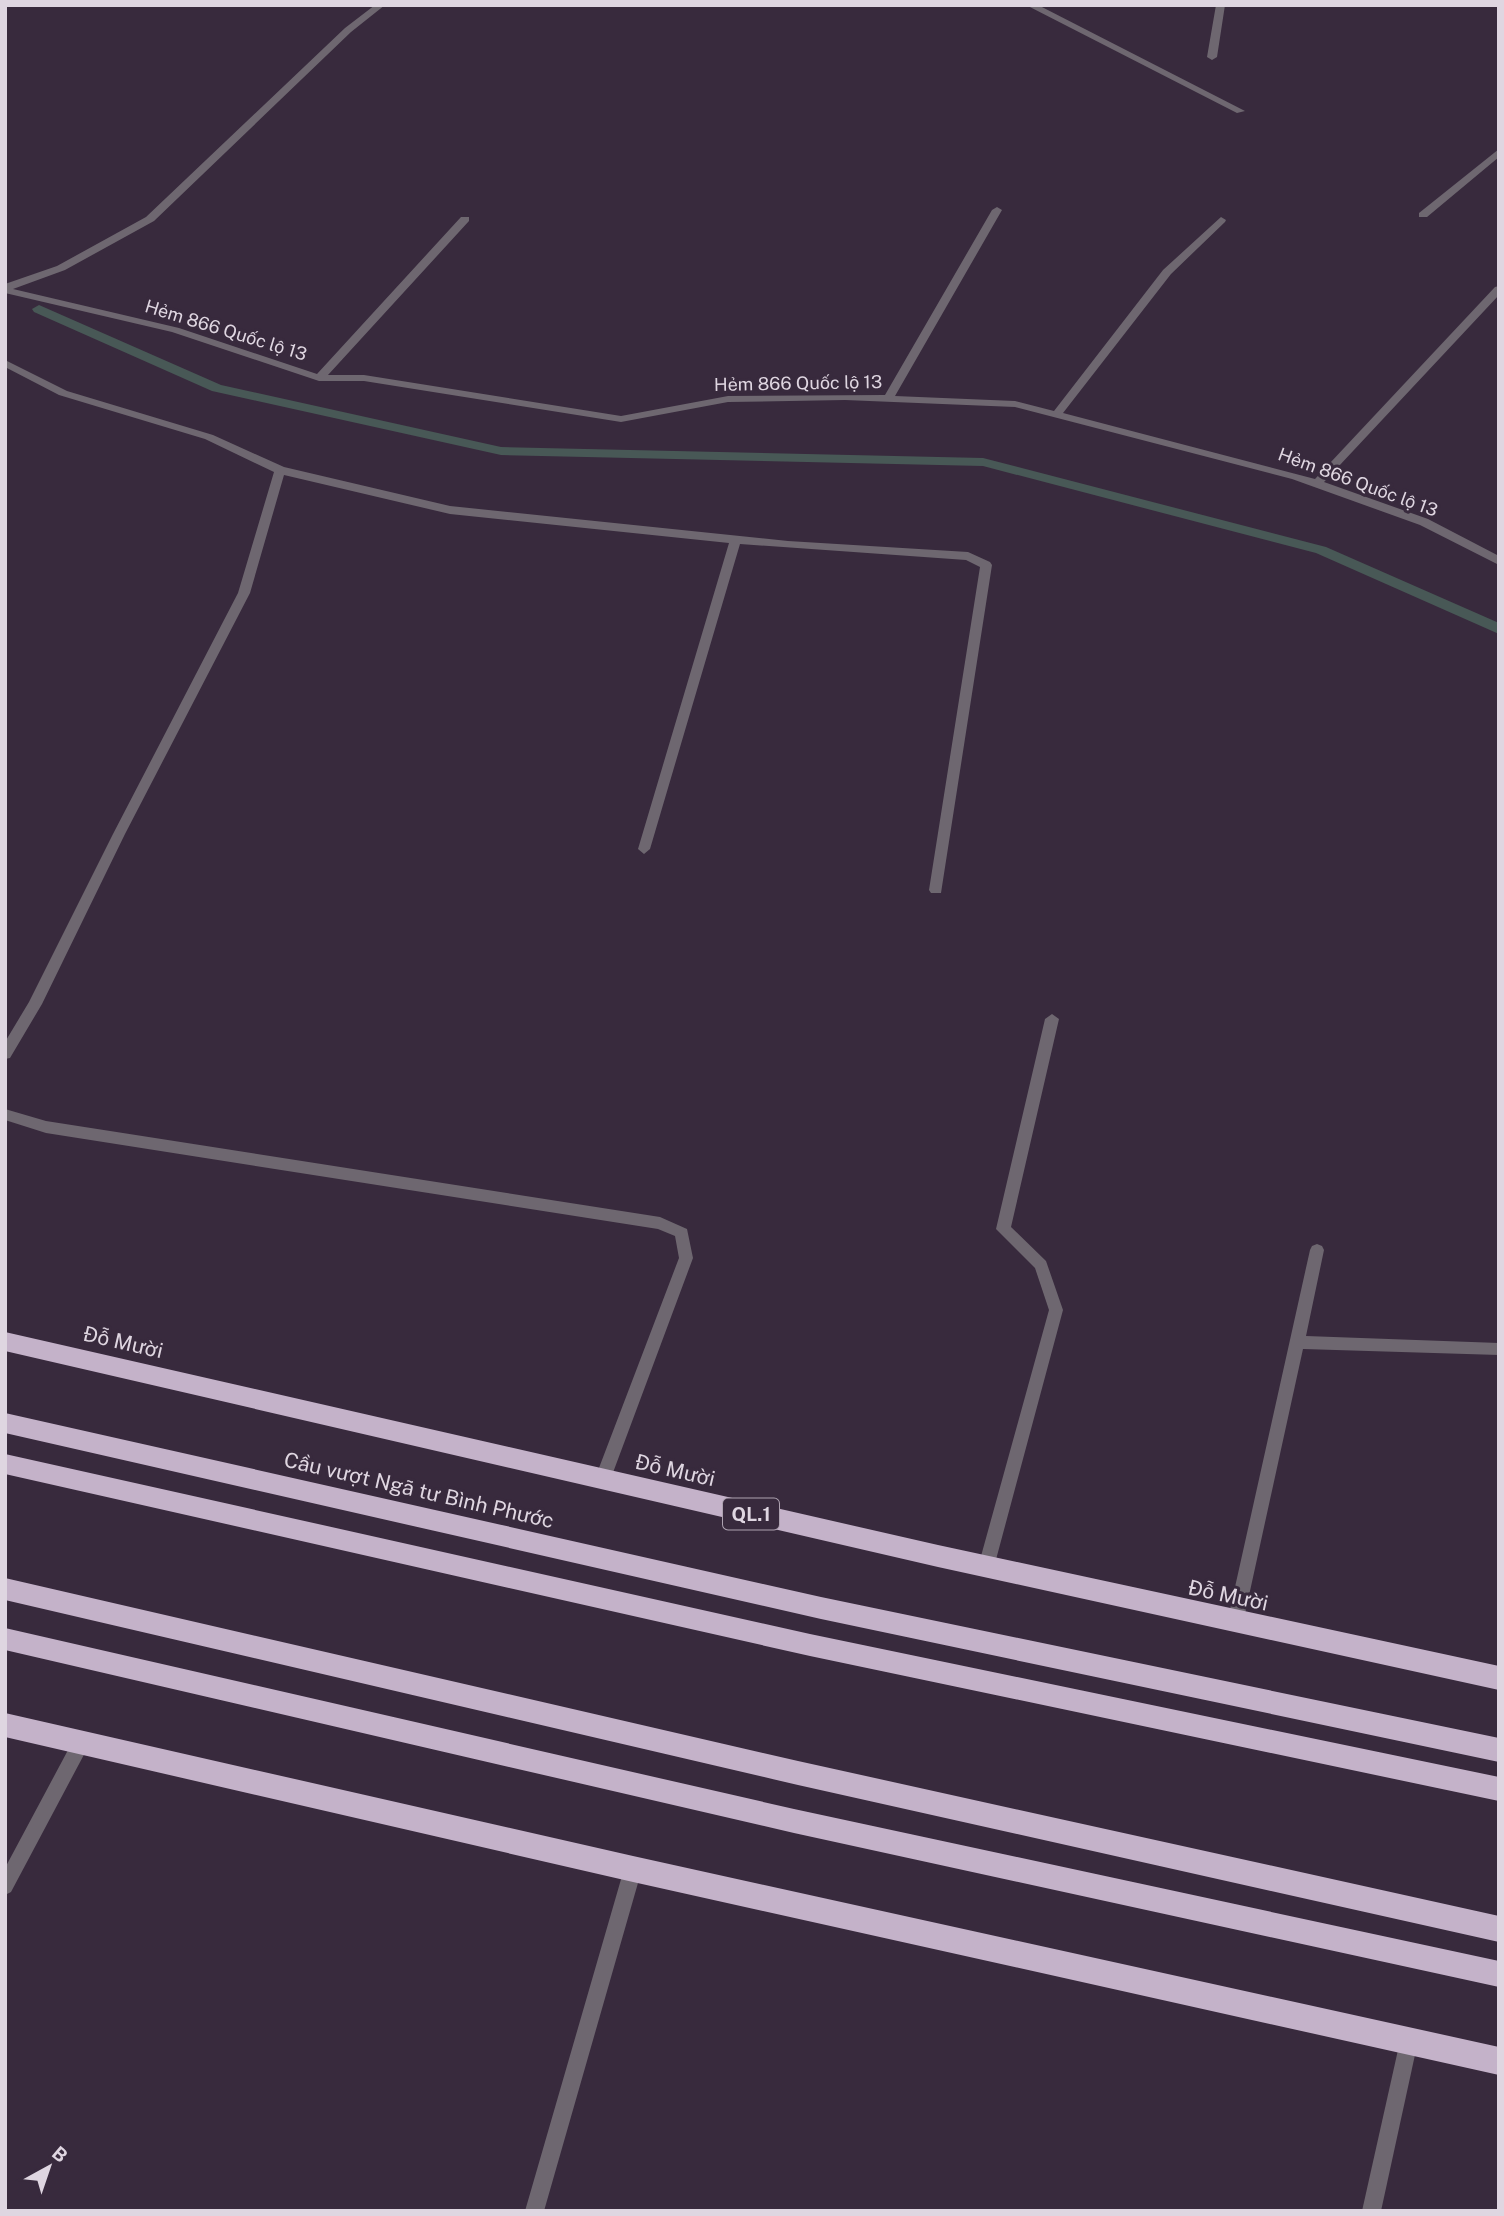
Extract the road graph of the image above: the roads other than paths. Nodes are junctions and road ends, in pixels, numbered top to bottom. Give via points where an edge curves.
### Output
1 (380, 5) edge
2 (1030, 5) edge
3 (1221, 5) edge
4 (1212, 57) dead end
5 (1240, 111) dead end
6 (1499, 152) edge
7 (997, 210) dead end
8 (1423, 215) dead end
9 (465, 219) dead end
10 (1221, 220) dead end
11 (5, 289) edge
12 (1499, 289) edge
13 (5, 363) edge
14 (319, 378) junction
15 (888, 399) junction
16 (1057, 414) junction
17 (279, 470) junction
18 (1316, 484) junction
19 (735, 540) junction
20 (1499, 561) edge
21 (644, 849) dead end
22 (936, 890) dead end
23 (1052, 1019) dead end
24 (5, 1054) edge
25 (5, 1114) edge
26 (1317, 1250) dead end
27 (5, 1341) edge
28 (1297, 1342) junction
29 (1499, 1349) edge
30 (5, 1423) edge
31 (5, 1464) edge
32 (602, 1481) junction
33 (986, 1567) junction
34 (5, 1589) edge
35 (1235, 1623) junction
36 (5, 1639) edge
37 (1499, 1678) edge
38 (5, 1725) edge
39 (81, 1743) junction
40 (1499, 1750) edge
41 (1499, 1789) edge
42 (633, 1869) junction
43 (5, 1886) edge
44 (1499, 1929) edge
45 (1499, 1974) edge
46 (1409, 2041) junction
47 (1499, 2061) edge
48 (534, 2211) edge
49 (1371, 2211) edge

1 - 11 street via 150,219 61,268
2 - 5 street
3 - 4 street
6 - 8 street
7 - 15 street
9 - 14 street
10 - 16 street via 1167,272
11 - 14 street, Hẻm 866 Quốc lộ 13 via 175,330
12 - 18 street
13 - 17 street via 63,393 209,437
14 - 15 street, Hẻm 866 Quốc lộ 13 via 364,378 621,419 728,399
15 - 16 street, Hẻm 866 Quốc lộ 13 via 1015,404
16 - 18 street, Hẻm 866 Quốc lộ 13
17 - 19 street via 450,510
17 - 24 street via 244,593 35,1004
18 - 20 street, Hẻm 866 Quốc lộ 13 via 1424,522
19 - 21 street
19 - 22 street via 968,556 986,565
23 - 33 street via 1003,1229 1041,1265 1056,1310
25 - 32 street via 47,1127 660,1223 681,1233 685,1258
26 - 28 street
27 - 32 highway, Đỗ Mười / QL.1
28 - 29 street
28 - 35 street
30 - 40 highway, Cầu vượt Ngã tư Bình Phước via 821,1608
31 - 41 highway via 810,1645
32 - 33 highway, Đỗ Mười / QL.1
33 - 35 highway, Đỗ Mười / QL.1
34 - 44 highway
35 - 37 highway, Đỗ Mười / QL.1
36 - 45 highway via 794,1821
38 - 39 highway
39 - 42 highway
39 - 43 street
42 - 46 highway
42 - 48 street
46 - 47 highway
46 - 49 street

